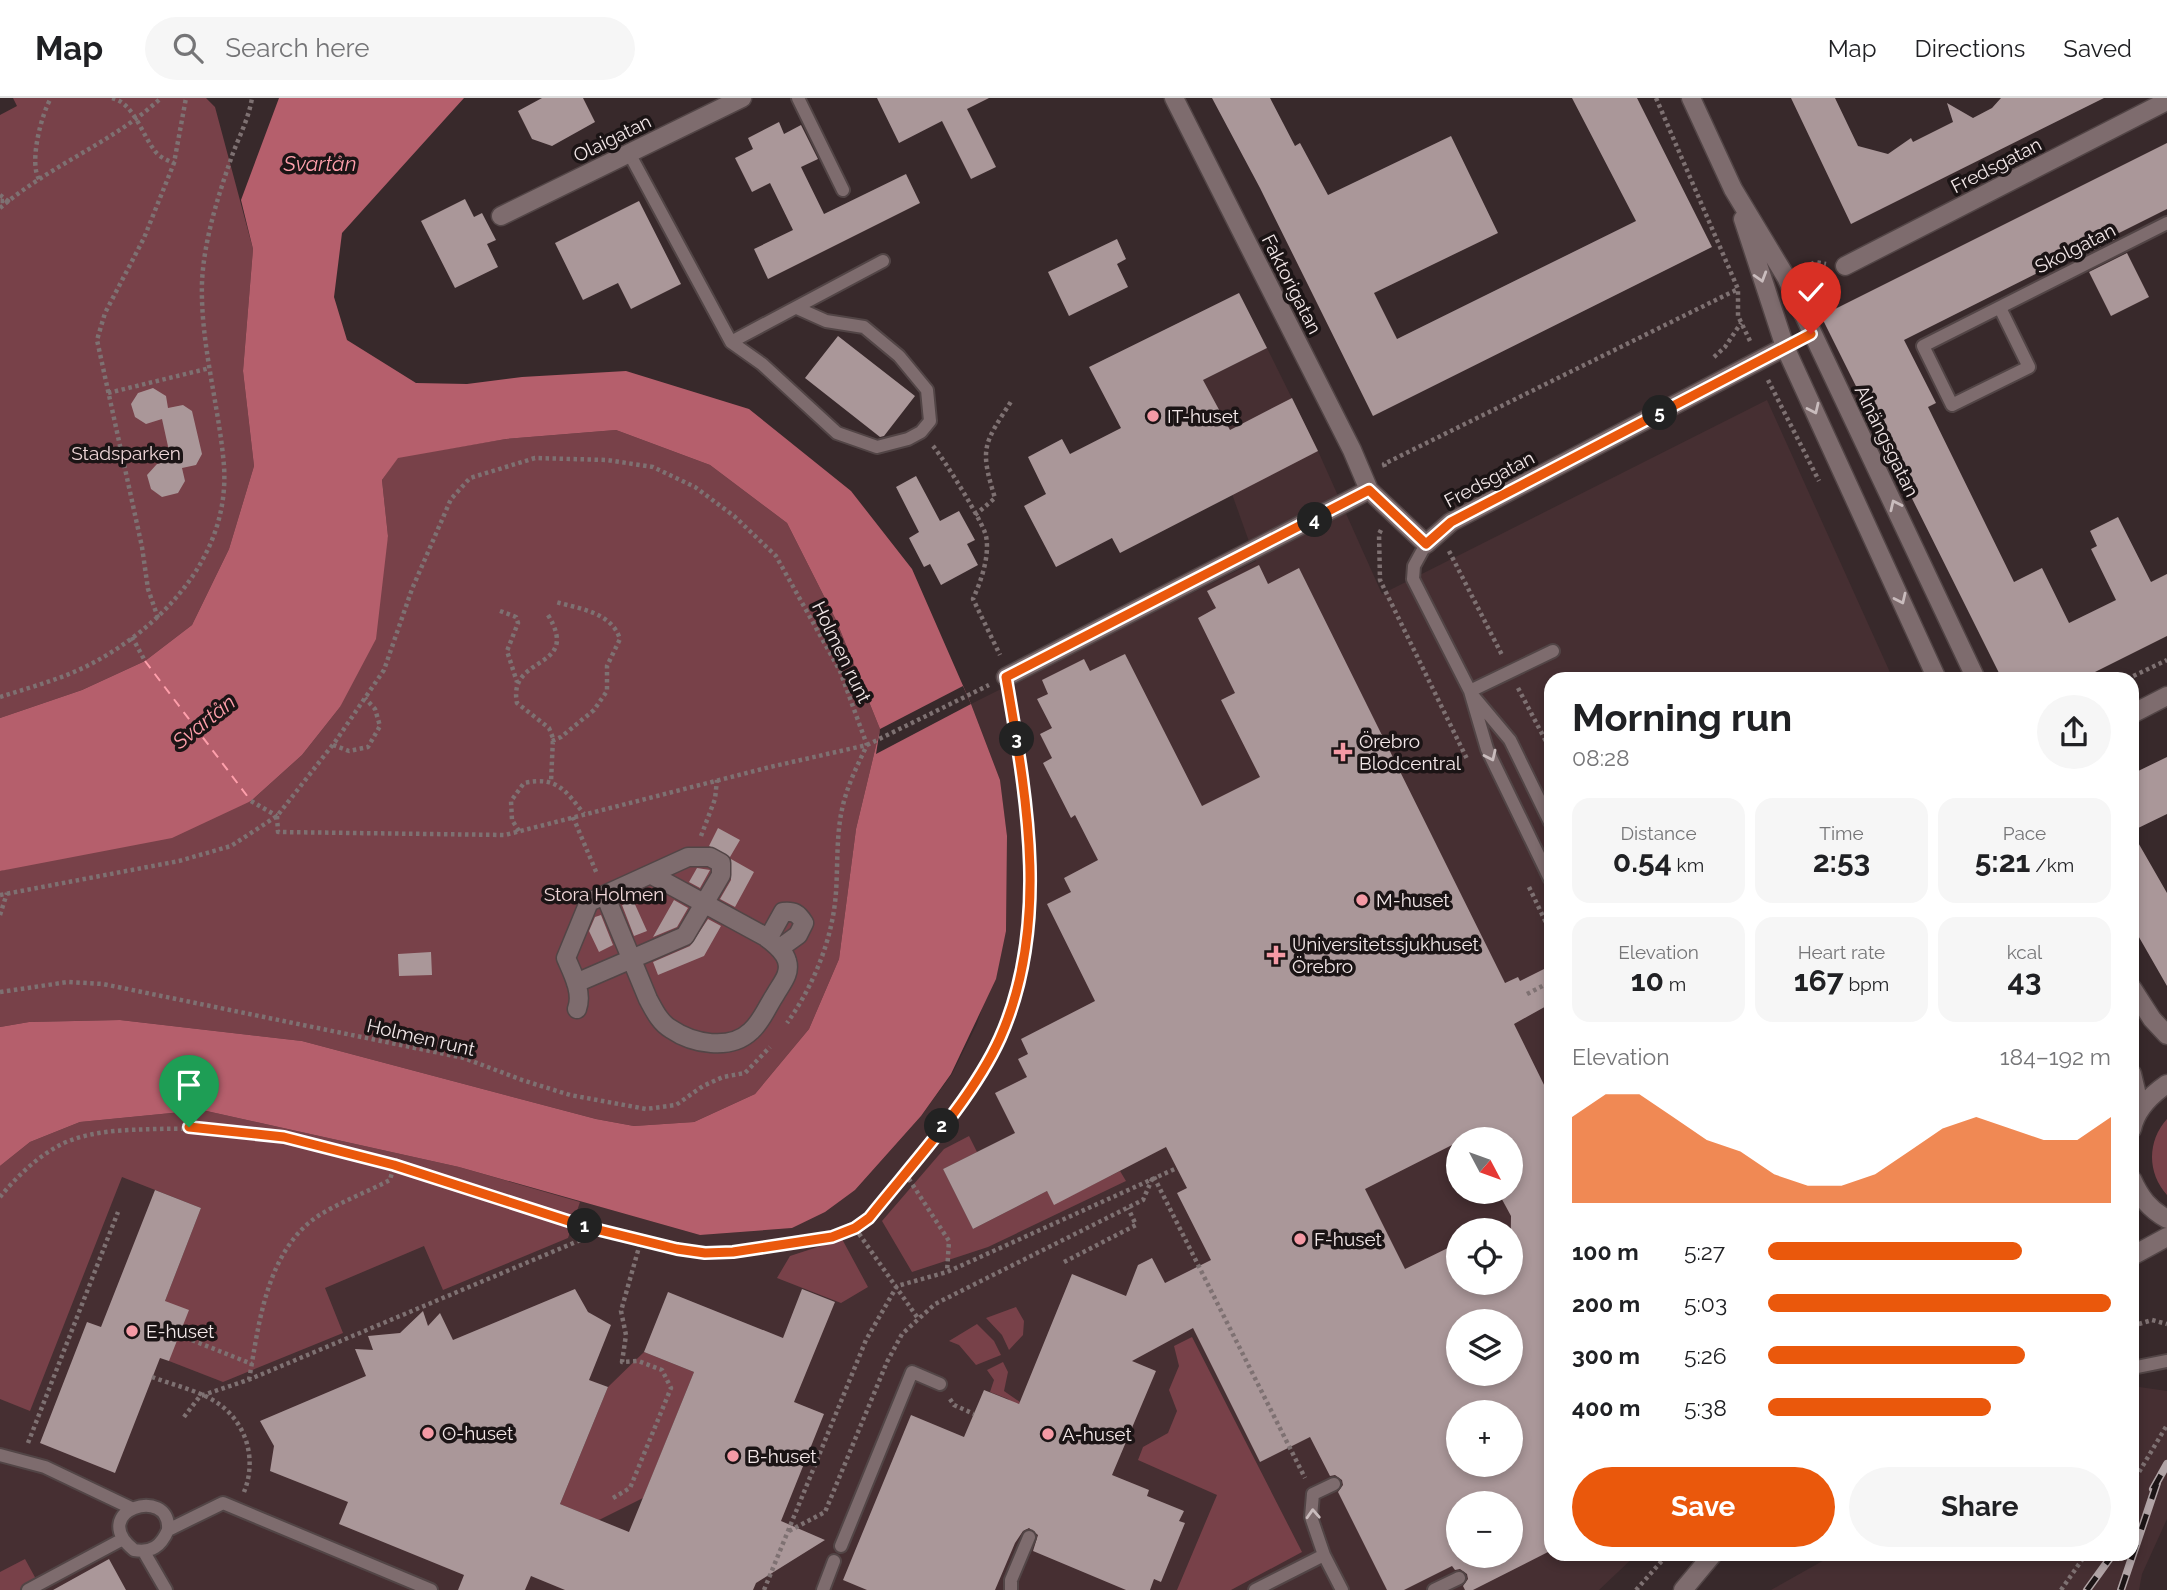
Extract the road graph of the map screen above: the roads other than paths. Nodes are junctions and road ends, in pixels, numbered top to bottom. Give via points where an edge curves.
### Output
1 (742, 98) edge
2 (798, 98) edge
3 (1174, 98) edge
4 (1691, 98) edge
5 (2167, 101) edge
6 (629, 153) junction
7 (1733, 188) junction
8 (844, 190) dead end
9 (501, 216) dead end
10 (2167, 223) edge
11 (883, 261) dead end
12 (1845, 266) dead end
13 (796, 308) junction
14 (2000, 308) junction
15 (1811, 334) junction
16 (731, 342) junction
17 (1785, 347) junction
18 (1369, 490) junction
19 (1426, 544) junction
20 (1553, 650) dead end
21 (1934, 672) edge
22 (1973, 672) edge
23 (1006, 677) road end
24 (1469, 691) junction
25 (2167, 696) edge
26 (2139, 710) edge
27 (1544, 810) edge
28 (1544, 867) edge
29 (652, 874) junction
30 (605, 895) junction
31 (705, 905) junction
32 (631, 960) junction
33 (576, 983) junction
34 (2139, 999) edge
35 (577, 1009) dead end
36 (2167, 1035) edge
37 (2167, 1084) edge
38 (2139, 1113) edge
39 (2139, 1193) edge
40 (2167, 1219) edge
41 (2167, 1237) edge
42 (2139, 1252) edge
43 (2167, 1361) edge
44 (2139, 1367) edge
45 (940, 1384) road end
46 (0, 1455) edge
47 (1334, 1484) dead end
48 (131, 1508) junction
49 (168, 1530) junction
50 (1029, 1537) dead end
51 (123, 1539) junction
52 (841, 1546) dead end
53 (145, 1552) junction
54 (1324, 1555) junction
55 (834, 1561) dead end
56 (1707, 1561) edge
57 (1459, 1578) dead end
58 (28, 1590) edge
59 (166, 1590) edge
60 (431, 1590) edge
61 (823, 1590) edge
62 (1011, 1590) edge
63 (1255, 1590) edge
64 (1342, 1590) edge
65 (1434, 1590) edge
66 (1683, 1590) edge

1 - 6 street, Olaigatan
2 - 8 lane
3 - 18 street, Faktorigatan
4 - 7 street, Alnängsgatan
5 - 12 street, Fredsgatan
6 - 9 street, Olaigatan
6 - 16 lane
7 - 15 street, Alnängsgatan via 1786,277
7 -> 17 street, Alnängsgatan
10 - 14 lane, Skolgatan
11 - 13 lane
13 - 16 lane
13 - 16 lane via 826,321 864,327 899,356 927,390 930,421 921,432 877,447 838,433
14 - 14 lane, Skolgatan via 1923,346 1952,405 2029,366
15 - 17 street, Fredsgatan
22 -> 15 street, Alnängsgatan
17 - 19 street, Fredsgatan via 1451,522
17 -> 21 street, Alnängsgatan
18 - 19 street
18 - 23 street
19 - 24 lane via 1414,566 1413,579
20 - 24 lane
24 - 27 lane via 1510,740
24 -> 28 lane via 1487,749
25 - 26 street
29 - 30 street
29 - 31 street
29 - 31 street via 693,857 710,857 721,863 721,875
30 - 32 street
30 - 33 street via 589,902 566,958
31 - 32 street via 685,936
31 - 32 street via 774,943 787,959 788,972 750,1032 737,1040 709,1044 669,1029 657,1016
32 - 33 street
33 - 35 street
34 - 36 street
37 - 38 street
39 - 40 street via 2153,1211
41 - 42 street
43 - 44 lane
45 - 52 lane via 912,1372
46 - 48 lane via 45,1467
54 -> 47 lane via 1311,1517 1313,1494
48 - 49 lane via 145,1504 157,1508
48 - 51 lane via 122,1518 119,1531
49 - 53 lane via 164,1541
49 - 60 lane via 223,1503
50 - 62 lane
51 - 53 lane via 134,1550
51 - 58 lane
53 - 59 lane
54 - 63 lane
54 - 64 lane
55 - 61 lane
56 - 66 street
57 - 65 lane

